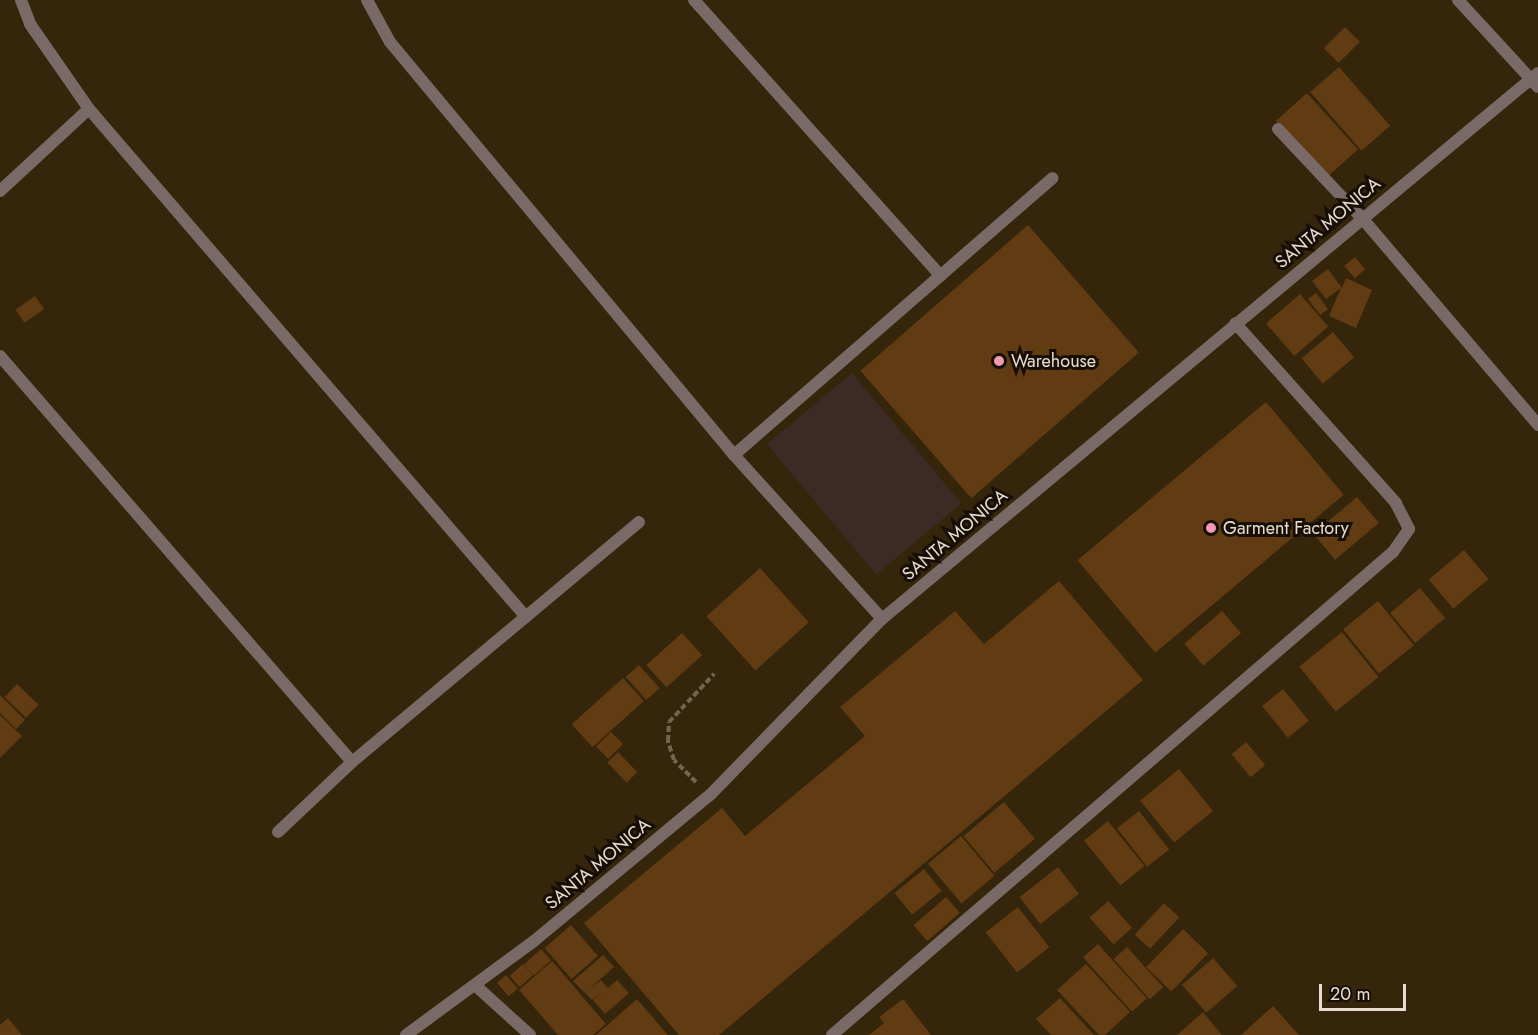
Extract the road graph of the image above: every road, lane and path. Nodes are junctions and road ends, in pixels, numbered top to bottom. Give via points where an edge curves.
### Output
1 (21, 0) edge
2 (367, 0) edge
3 (694, 0) edge
4 (1458, 0) edge
5 (1536, 80) edge
6 (89, 109) junction
7 (1278, 129) dead end
8 (1053, 178) dead end
9 (0, 191) edge
10 (1362, 218) junction
11 (941, 276) junction
12 (1235, 323) junction
13 (0, 356) edge
14 (1538, 426) edge
15 (734, 455) junction
16 (639, 522) dead end
17 (526, 617) junction
18 (882, 619) junction
19 (714, 674) dead end
20 (352, 762) junction
21 (710, 795) junction
22 (278, 832) dead end
23 (476, 986) junction
24 (406, 1035) edge
25 (530, 1035) edge
26 (832, 1035) edge

1 - 6 street via 30,24
2 - 15 street via 390,42
3 - 11 street
4 - 5 street
5 - 10 street, SANTA MONICA
6 - 9 street
6 - 17 street
7 - 10 street
8 - 11 street
10 - 12 street, SANTA MONICA
10 - 14 street
11 - 15 street
12 - 18 street, SANTA MONICA
12 - 26 street via 1396,503 1409,529 1393,552
13 - 20 street
15 - 18 street
16 - 17 street
17 - 20 street
18 - 21 street, SANTA MONICA
19 - 21 path via 669,722 668,741 674,760
20 - 22 street
21 - 23 street, SANTA MONICA
23 - 24 street, SANTA MONICA
23 - 25 street

